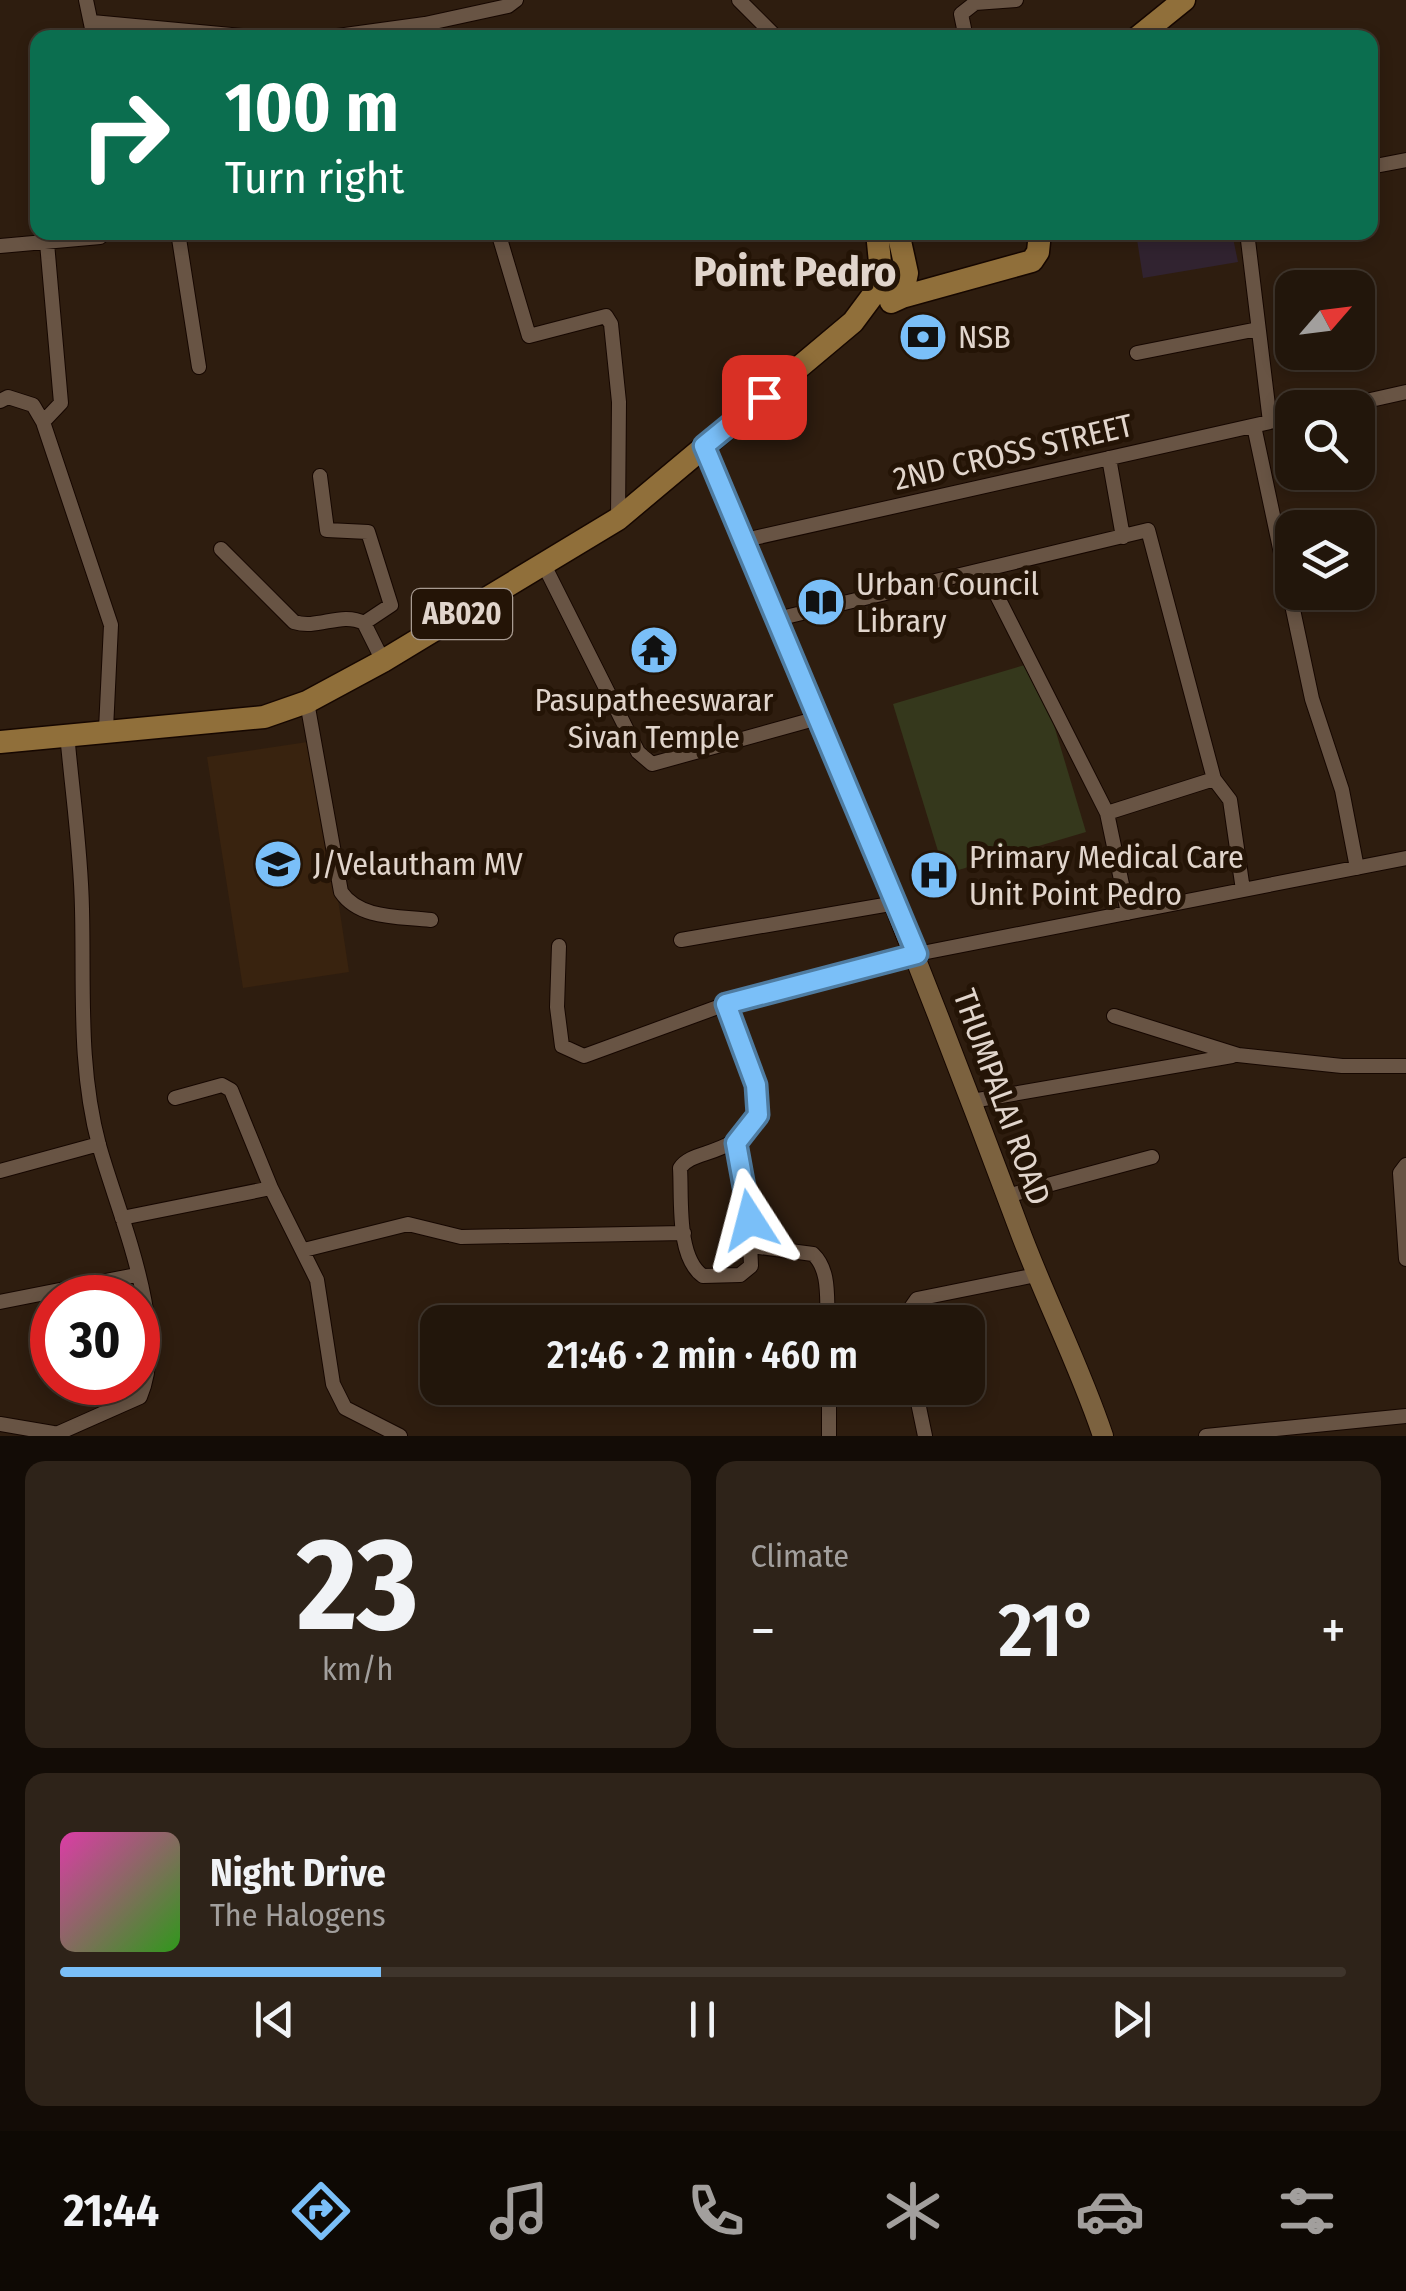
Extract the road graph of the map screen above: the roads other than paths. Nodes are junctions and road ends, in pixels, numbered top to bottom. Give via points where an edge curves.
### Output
1 (86, 0) edge
2 (516, 0) edge
3 (739, 0) edge
4 (1016, 0) edge
5 (1184, 0) edge
6 (93, 30) edge
7 (429, 30) edge
8 (769, 30) edge
9 (964, 30) edge
10 (1147, 30) edge
11 (1406, 160) edge
12 (1378, 165) edge
13 (74, 240) edge
14 (179, 240) edge
15 (500, 240) edge
16 (878, 240) edge
17 (900, 240) edge
18 (1039, 240) edge
19 (1248, 240) edge
20 (48, 243) junction
21 (0, 246) edge
22 (902, 297) junction
23 (853, 322) junction
24 (1258, 329) junction
25 (1138, 353) dead end
26 (199, 368) dead end
27 (1406, 392) edge
28 (1375, 399) edge
29 (0, 401) edge
30 (1275, 421) edge
31 (43, 422) junction
32 (1270, 422) junction
33 (1254, 426) junction
34 (704, 446) junction
35 (1109, 458) junction
36 (320, 476) dead end
37 (618, 519) junction
38 (1123, 537) junction
39 (745, 540) junction
40 (221, 550) dead end
41 (544, 565) junction
42 (984, 570) junction
43 (777, 619) junction
44 (364, 623) junction
45 (384, 661) junction
46 (307, 702) junction
47 (818, 718) junction
48 (106, 729) junction
49 (68, 733) junction
50 (0, 742) edge
51 (1214, 780) junction
52 (1107, 813) junction
53 (1406, 858) edge
54 (1358, 868) junction
55 (1243, 890) junction
56 (896, 904) junction
57 (1128, 913) junction
58 (431, 920) dead end
59 (681, 940) dead end
60 (558, 946) dead end
61 (917, 954) junction
62 (726, 1004) junction
63 (1114, 1016) dead end
64 (1238, 1055) junction
65 (1406, 1066) edge
66 (175, 1098) dead end
67 (972, 1101) junction
68 (736, 1143) junction
69 (99, 1144) junction
70 (1152, 1157) dead end
71 (1406, 1165) edge
72 (0, 1171) edge
73 (271, 1188) junction
74 (1007, 1196) junction
75 (122, 1218) junction
76 (684, 1234) junction
77 (752, 1246) junction
78 (304, 1250) junction
79 (1406, 1260) edge
80 (136, 1275) edge
81 (1036, 1275) junction
82 (30, 1296) edge
83 (0, 1302) edge
84 (827, 1305) edge
85 (914, 1305) edge
86 (125, 1405) edge
87 (829, 1405) edge
88 (918, 1405) edge
89 (1406, 1416) edge
90 (0, 1424) edge
91 (52, 1434) edge
92 (400, 1436) edge
93 (829, 1436) edge
94 (924, 1436) edge
95 (1102, 1436) edge
96 (1206, 1436) edge

1 - 6 street
2 - 7 street
3 - 8 street
4 - 9 street via 975,4 961,14
5 - 10 main road
11 - 12 street
13 - 20 street
14 - 26 street
15 - 37 street via 528,336 606,316 611,324 619,402
16 - 23 main road, AB020 via 882,283
17 - 22 main road via 907,273
18 - 22 main road, AB020 via 1032,261
19 - 24 street
20 - 21 street
20 - 31 street via 61,403
22 - 23 main road, AB020
23 - 34 main road, AB020
24 - 25 street
24 - 32 street
27 - 28 street
29 - 31 street via 33,405
30 - 32 street, 2ND CROSS STREET
31 - 48 street via 111,625
32 - 33 street, 2ND CROSS STREET
33 - 35 street, 2ND CROSS STREET
33 - 54 street via 1312,699 1342,790
34 - 37 main road, AB020
34 - 39 street, THUMPALAI ROAD
35 - 38 street
35 - 39 street, 2ND CROSS STREET
36 - 44 street via 327,530 368,532 391,605
37 - 41 main road, AB020
38 - 42 street
38 - 51 street via 1148,530
39 - 43 street, THUMPALAI ROAD
40 - 44 street via 294,622 348,617
41 - 45 main road, AB020
41 - 47 street via 638,752 652,764
42 - 43 street
42 - 52 street
43 - 47 street, THUMPALAI ROAD
44 - 45 street
45 - 46 main road, AB020
46 - 48 main road, AB020 via 264,717
46 - 58 street via 342,892 362,911
47 - 56 street, THUMPALAI ROAD
48 - 49 main road, AB020
49 - 50 main road, AB020
49 - 69 street via 82,907 80,1024
51 - 52 street
51 - 55 street via 1230,800
52 - 57 street
53 - 54 street
54 - 55 street
55 - 57 street
56 - 59 street
56 - 61 street, THUMPALAI ROAD
57 - 61 street
60 - 62 street via 557,1006 562,1046 570,1053 584,1056
61 - 62 street
61 - 67 street, THUMPALAI ROAD
62 - 68 street via 756,1085 758,1115
63 - 64 street
64 - 65 street
64 - 67 street
66 - 73 street via 222,1085 231,1090
67 - 74 street, THUMPALAI ROAD
68 - 76 street via 682,1163
68 - 77 street
69 - 72 street
69 - 75 street
70 - 74 street
71 - 79 street via 1400,1173
73 - 75 street
73 - 78 street
74 - 81 street, THUMPALAI ROAD
75 - 80 street
76 - 77 street via 692,1265 703,1276 746,1273
76 - 78 street via 462,1237 408,1224
77 - 84 street via 813,1254 825,1270
78 - 92 street via 317,1280 333,1384 345,1408
81 - 85 street
81 - 95 street, THUMPALAI ROAD via 1086,1383
82 - 83 street
86 - 91 street
87 - 93 street
88 - 94 street
89 - 96 street
90 - 91 street

